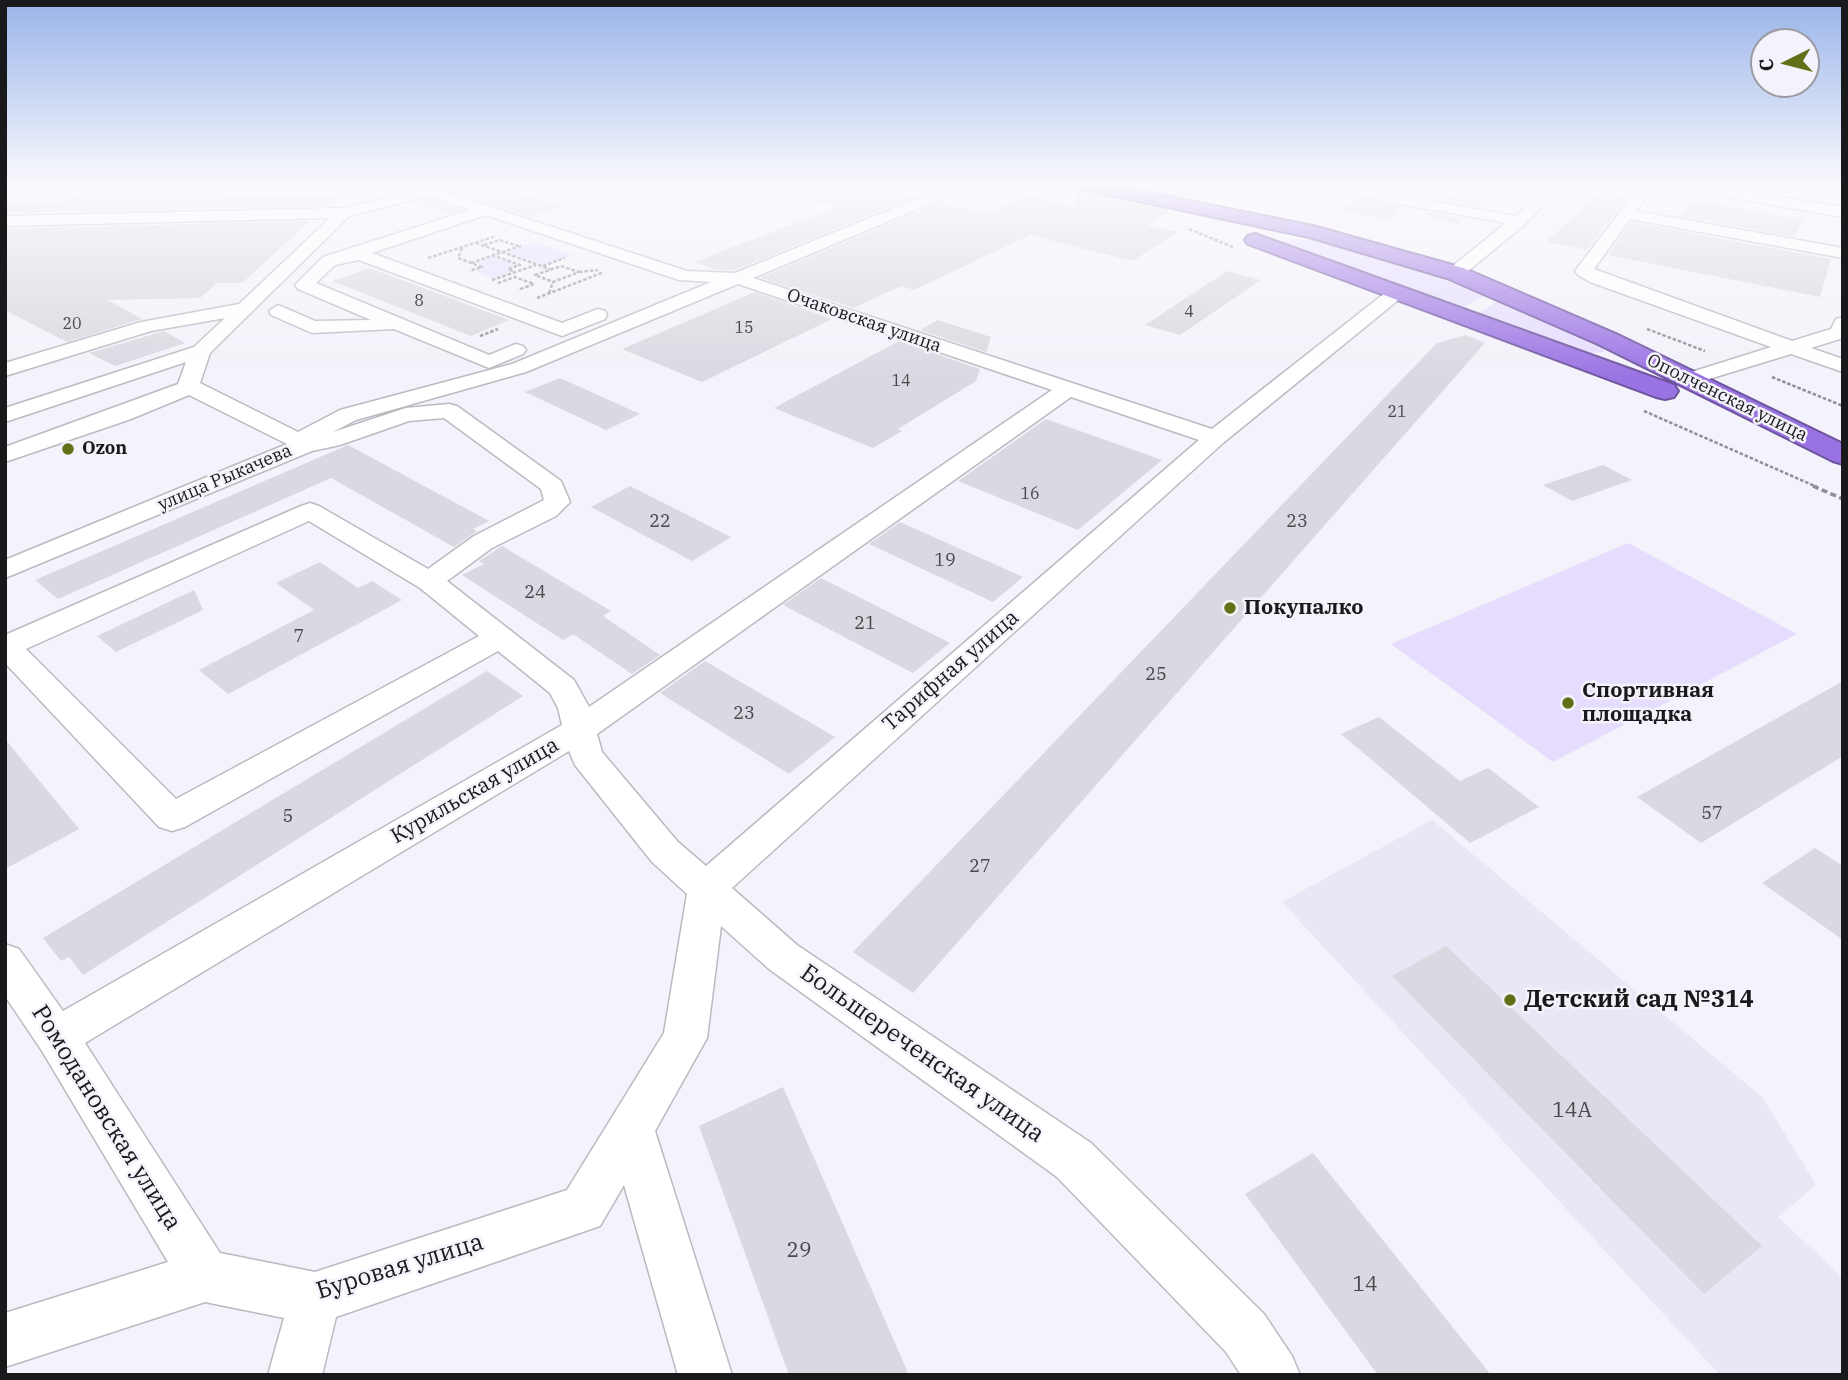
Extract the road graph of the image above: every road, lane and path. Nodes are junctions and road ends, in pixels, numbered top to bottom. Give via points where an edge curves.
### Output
1 (307, 248) edge
2 (369, 248) edge
3 (458, 248) edge
4 (461, 248) edge
5 (491, 248) edge
6 (506, 248) edge
7 (509, 248) edge
8 (605, 248) edge
9 (809, 248) edge
10 (1279, 248) edge
11 (1370, 248) edge
12 (1485, 248) edge
13 (1601, 248) edge
14 (1822, 248) edge
15 (499, 251) junction
16 (1843, 253) edge
17 (349, 255) junction
18 (492, 255) junction
19 (568, 257) dead end
20 (471, 262) junction
21 (537, 264) junction
22 (543, 266) junction
23 (398, 269) junction
24 (551, 269) junction
25 (516, 272) junction
26 (578, 272) junction
27 (1455, 273) junction
28 (508, 275) junction
29 (535, 275) junction
30 (690, 276) junction
31 (515, 277) junction
32 (737, 278) junction
33 (522, 280) junction
34 (553, 282) junction
35 (489, 286) dead end
36 (660, 289) dead end
37 (550, 293) junction
38 (1396, 293) junction
39 (507, 301) junction
40 (246, 308) junction
41 (611, 309) dead end
42 (278, 311) dead end
43 (527, 317) junction
44 (1843, 323) edge
45 (400, 325) junction
46 (1638, 326) dead end
47 (562, 330) junction
48 (1607, 339) junction
49 (453, 347) junction
50 (1792, 347) junction
51 (201, 351) junction
52 (1565, 355) junction
53 (1739, 364) junction
54 (1843, 366) edge
55 (5, 370) edge
56 (1689, 379) junction
57 (190, 387) junction
58 (1068, 389) junction
59 (1843, 406) edge
60 (5, 415) edge
61 (1215, 438) junction
62 (306, 445) junction
63 (1842, 454) edge
64 (5, 455) edge
65 (5, 570) edge
66 (430, 582) junction
67 (500, 637) junction
68 (6, 645) edge
69 (579, 730) junction
70 (707, 887) junction
71 (5, 961) edge
72 (57, 1037) junction
73 (631, 1128) junction
74 (205, 1276) junction
75 (315, 1298) junction
76 (5, 1340) edge
77 (295, 1375) edge
78 (705, 1375) edge
79 (1273, 1375) edge

1 - 40 street
2 - 17 street
3 - 23 path
4 - 20 path via 458,258
5 - 15 path
6 - 15 path
7 - 15 path
8 - 30 street, Очаковская улица
9 - 32 street
10 - 38 highway, Ополченская улица
11 - 27 highway, Ополченская улица
12 - 27 street
13 - 50 street via 1584,271 1596,278
14 - 16 street
15 - 18 path
15 - 21 path
17 - 23 street
17 - 45 street via 329,261 304,285
18 - 20 path
18 - 25 path via 520,265 508,270
19 - 22 path
20 - 28 path via 482,267 469,271 493,280
21 - 22 path
21 - 25 path
22 - 24 path
23 - 39 street
24 - 26 path via 561,266
24 - 29 path
25 - 28 path
26 - 34 path
26 - 37 path via 610,270
27 - 48 highway, Ополченская улица
28 - 31 path
29 - 33 path
29 - 34 path
30 - 32 street, Очаковская улица
30 - 36 street
31 - 33 path
31 - 35 path
32 - 58 street, Очаковская улица
32 - 62 street via 519,368 348,415 299,441
33 - 39 path via 534,284
34 - 37 path
37 - 39 path
38 - 52 highway, Ополченская улица
38 - 61 street, Тарифная улица
39 - 43 street
40 - 51 street
40 - 55 street via 148,326
41 - 47 street
42 - 45 street via 312,327
43 - 47 street
43 - 49 path
44 - 50 street via 1839,333
45 - 49 street
46 - 53 path
47 - 49 street via 489,362
48 - 52 highway via 1616,348 1614,355 1587,359
48 - 56 highway, Ополченская улица
50 - 53 street
50 - 54 street
51 - 57 street
51 - 60 street
52 - 63 highway, Ополченская улица
53 - 56 street
53 - 59 path
56 - 63 highway, Ополченская улица
57 - 62 street, улица Рыкачева
57 - 64 street
58 - 61 street, Очаковская улица
58 - 69 street
61 - 70 street, Тарифная улица
62 - 65 street, улица Рыкачева
62 - 66 street via 406,415 449,411 552,486 556,502 547,511 483,542
66 - 67 street, Курильская улица
66 - 68 street, Курильская улица via 310,511
67 - 68 street via 172,817
67 - 69 street, Курильская улица via 563,687
69 - 70 street, Большереченская улица via 587,756 665,852
69 - 72 street, Курильская улица
70 - 73 street via 685,1038
70 - 79 street, Большереченская улица via 783,957 1074,1160 1245,1332
71 - 72 street, Ромодановская улица
72 - 74 street, Ромодановская улица
73 - 75 street, Буровая улица via 583,1209
73 - 78 street
74 - 75 street, Буровая улица
74 - 76 street, Буровая улица
75 - 77 street

